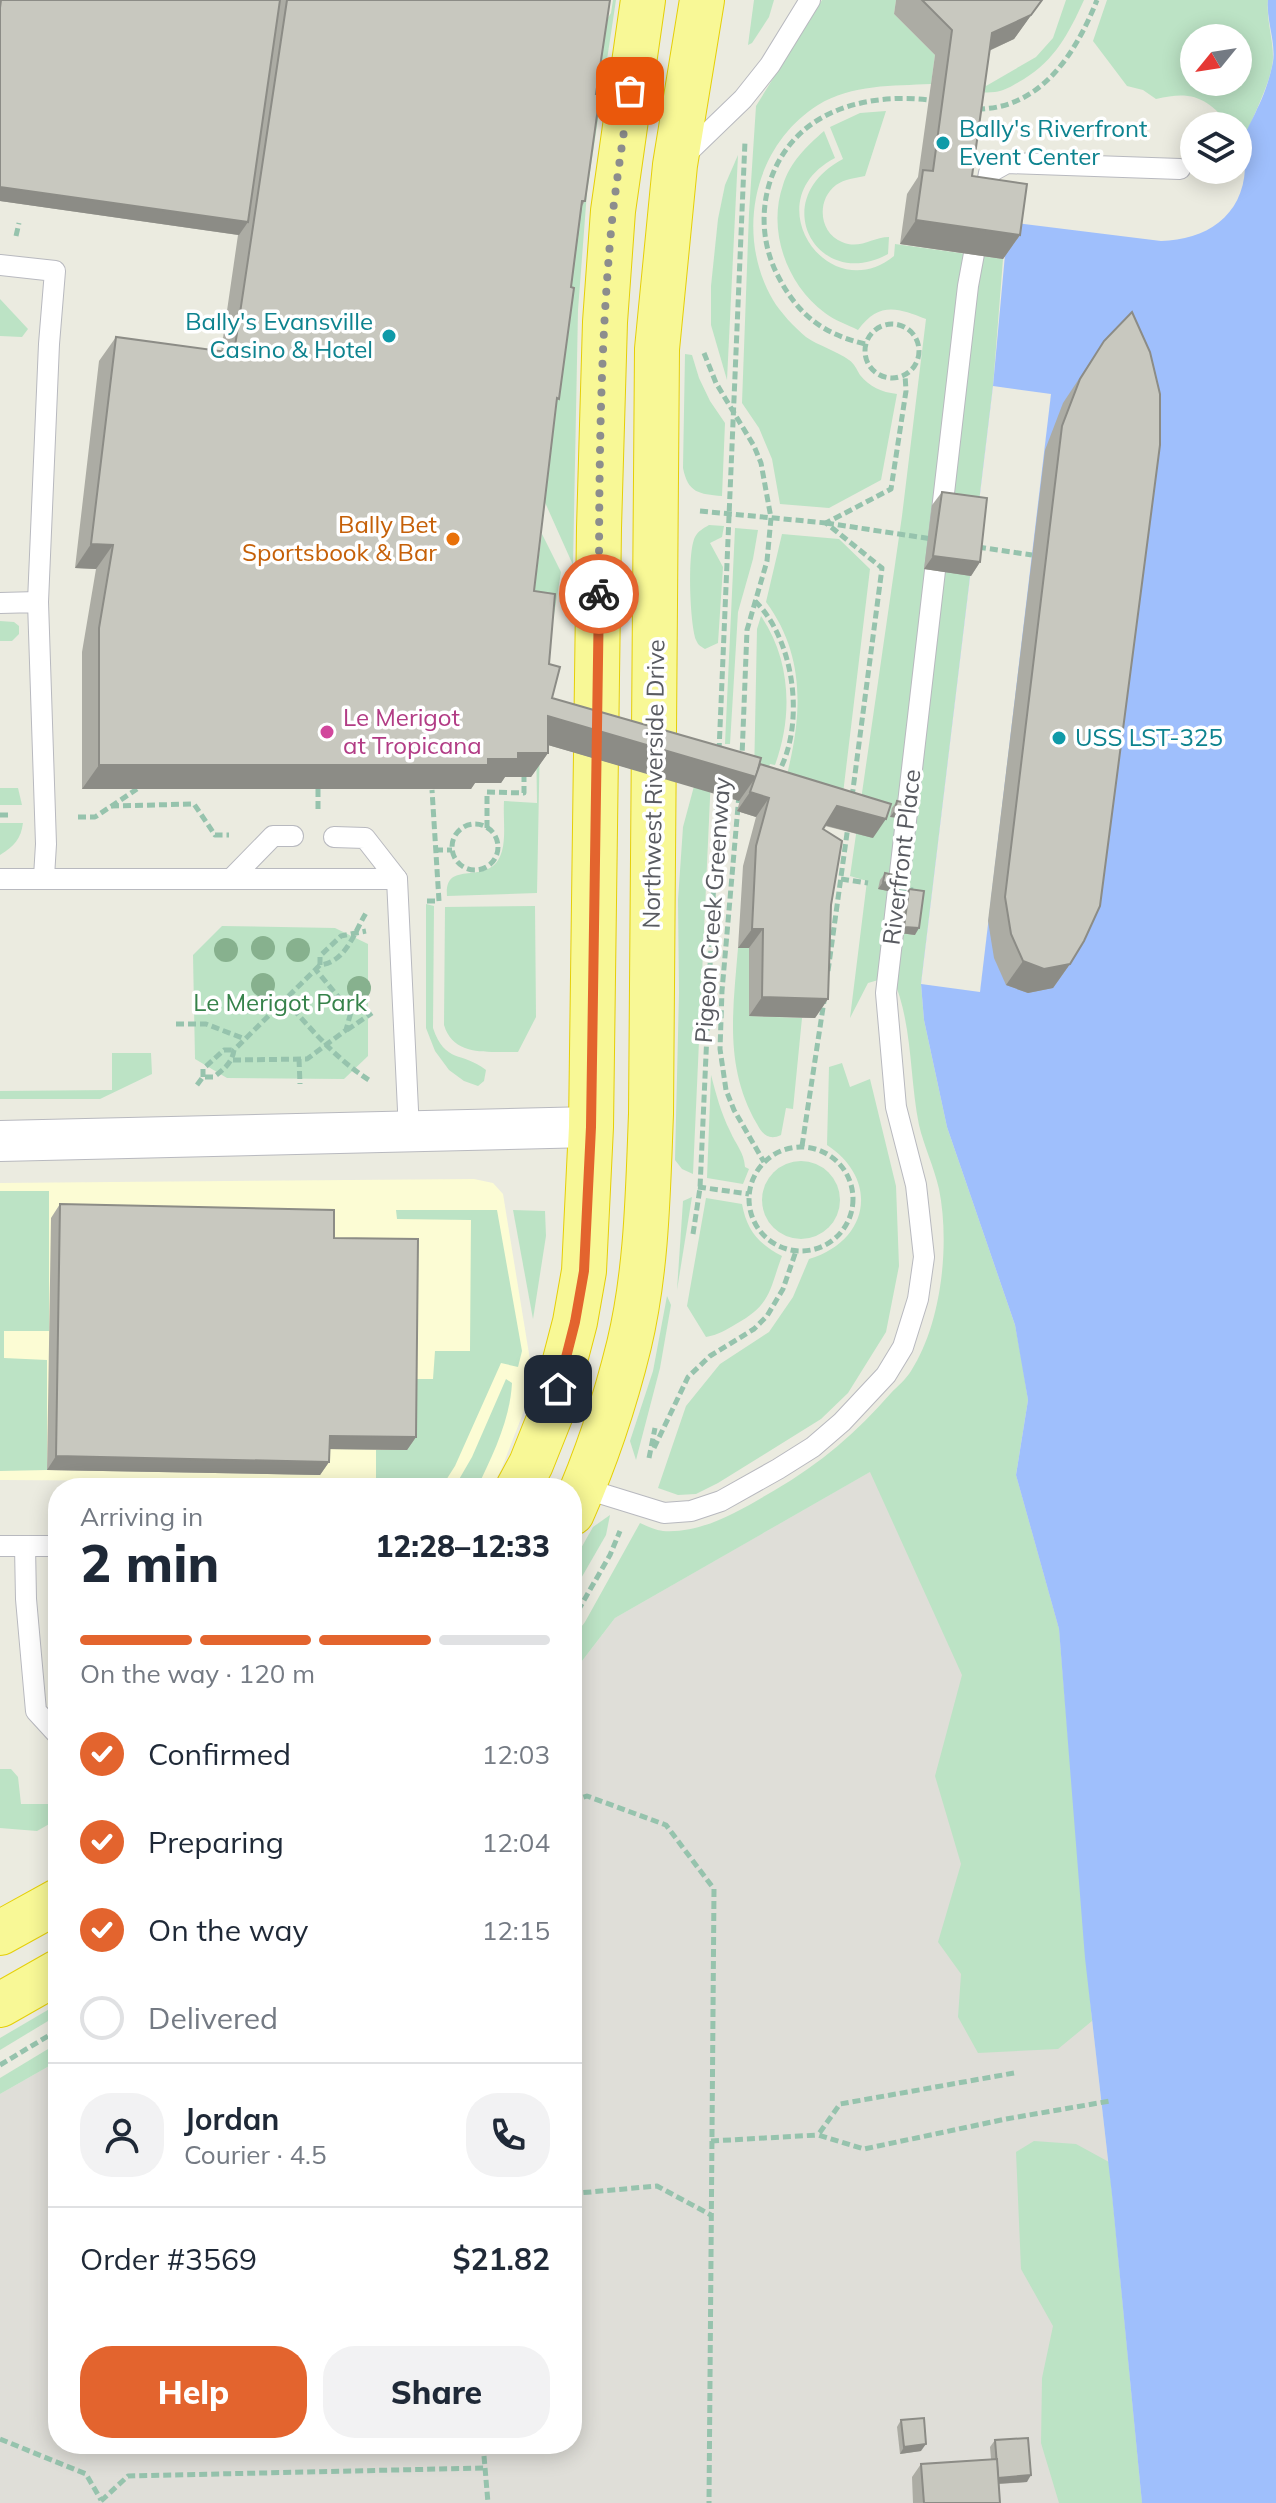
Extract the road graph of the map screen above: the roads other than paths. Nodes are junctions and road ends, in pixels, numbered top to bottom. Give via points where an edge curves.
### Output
1 (643, 0) edge
2 (702, 0) edge
3 (810, 0) edge
4 (675, 165) junction
5 (1180, 169) dead end
6 (0, 265) edge
7 (38, 602) junction
8 (0, 603) edge
9 (283, 836) road end
10 (334, 837) dead end
11 (44, 877) junction
12 (232, 878) junction
13 (0, 879) edge
14 (397, 879) junction
15 (591, 1127) junction
16 (409, 1131) junction
17 (0, 1141) edge
18 (522, 1478) edge
19 (582, 1485) edge
20 (582, 1500) edge
21 (0, 1546) edge
22 (25, 1546) junction
23 (48, 1546) edge
24 (48, 1724) edge
25 (48, 1907) edge
26 (0, 1933) edge
27 (48, 1978) edge
28 (0, 2005) edge

1 - 15 highway via 613,211 605,322
2 - 4 highway, Northwest Riverside Drive
3 - 4 lane via 743,99
4 - 19 highway, Northwest Riverside Drive via 657,349 644,1241 630,1343
5 - 20 lane, Riverfront Place via 1007,163 989,173 968,286 886,993 896,1107 916,1185 924,1257 903,1347 886,1375 813,1447 721,1501 664,1513 630,1502
6 - 7 lane via 55,271
7 - 8 lane
7 - 11 lane
9 - 12 lane
10 - 14 lane via 365,838
11 - 12 lane
11 - 13 lane
12 - 14 lane
14 - 16 lane
15 - 16 street
15 - 18 highway via 584,1271 575,1322 551,1414
16 - 17 street
21 - 22 lane
22 - 23 lane
22 - 24 lane via 36,1711
25 - 26 highway
27 - 28 highway

